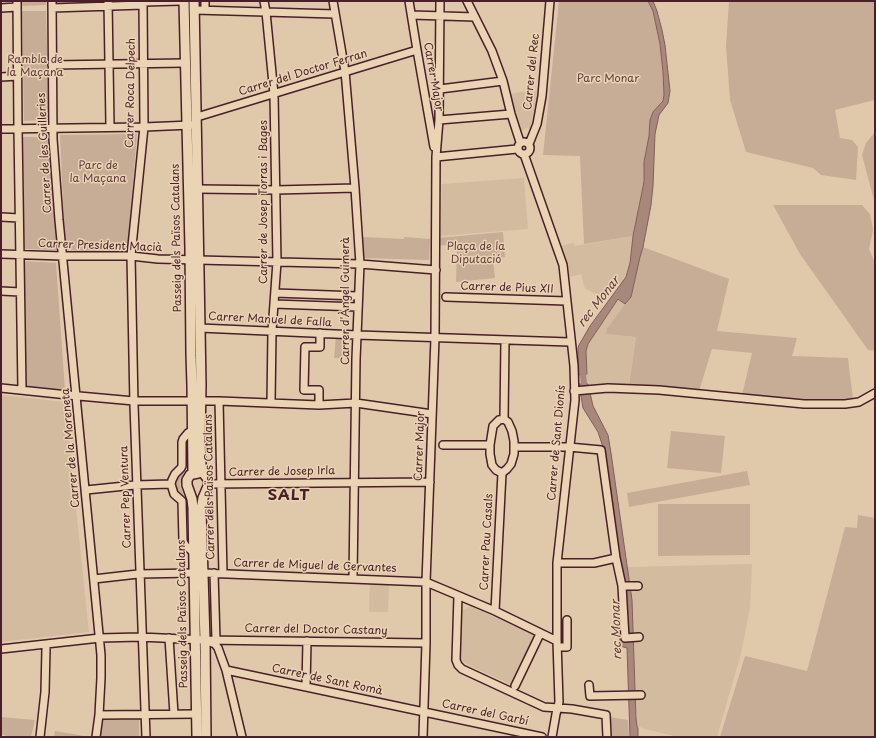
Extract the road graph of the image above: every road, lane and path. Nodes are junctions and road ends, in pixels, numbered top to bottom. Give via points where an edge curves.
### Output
1 (181, 1) edge
2 (184, 1) edge
3 (205, 1) edge
4 (264, 1) edge
5 (333, 1) edge
6 (409, 1) edge
7 (440, 1) edge
8 (467, 1) edge
9 (550, 1) edge
10 (108, 3) edge
11 (143, 3) edge
12 (17, 4) edge
13 (52, 4) edge
14 (195, 5) edge
15 (1, 8) edge
16 (205, 10) junction
17 (266, 12) junction
18 (335, 14) junction
19 (412, 15) junction
20 (441, 16) junction
21 (475, 17) junction
22 (417, 50) junction
23 (108, 63) junction
24 (144, 63) junction
25 (185, 63) junction
26 (52, 65) junction
27 (345, 71) junction
28 (1, 76) edge
29 (18, 76) junction
30 (503, 81) junction
31 (440, 91) junction
32 (274, 94) junction
33 (510, 114) junction
34 (439, 120) junction
35 (197, 121) junction
36 (186, 125) junction
37 (110, 126) junction
38 (144, 126) junction
39 (18, 128) junction
40 (52, 128) junction
41 (1, 129) edge
42 (529, 144) junction
43 (519, 146) junction
44 (524, 154) junction
45 (436, 157) junction
46 (355, 188) junction
47 (198, 189) junction
48 (276, 190) junction
49 (1, 217) edge
50 (19, 218) junction
51 (1, 254) edge
52 (20, 255) junction
53 (63, 256) junction
54 (131, 256) junction
55 (194, 260) junction
56 (277, 262) junction
57 (360, 264) junction
58 (436, 270) junction
59 (1, 291) edge
60 (20, 292) junction
61 (275, 293) junction
62 (358, 296) junction
63 (446, 297) dead end
64 (566, 301) junction
65 (274, 304) junction
66 (358, 307) junction
67 (200, 328) junction
68 (272, 331) junction
69 (320, 333) junction
70 (357, 335) junction
71 (435, 338) junction
72 (505, 340) junction
73 (570, 342) junction
74 (1, 388) edge
75 (22, 390) junction
76 (576, 391) junction
77 (875, 393) edge
78 (77, 396) junction
79 (134, 401) junction
80 (196, 401) junction
81 (220, 401) junction
82 (271, 403) junction
83 (356, 403) junction
84 (319, 405) junction
85 (432, 414) junction
86 (504, 419) junction
87 (192, 431) junction
88 (443, 445) dead end
89 (490, 445) junction
90 (514, 447) junction
91 (569, 447) junction
92 (502, 473) junction
93 (193, 474) junction
94 (204, 474) junction
95 (354, 482) junction
96 (430, 482) junction
97 (171, 484) junction
98 (221, 484) junction
99 (136, 485) junction
100 (207, 488) junction
101 (86, 490) junction
102 (190, 492) junction
103 (194, 553) junction
104 (616, 558) junction
105 (557, 563) junction
106 (199, 573) junction
107 (214, 573) junction
108 (140, 574) junction
109 (223, 574) junction
110 (94, 579) junction
111 (353, 579) junction
112 (426, 582) junction
113 (622, 586) junction
114 (635, 586) dead end
115 (458, 596) junction
116 (495, 611) junction
117 (567, 620) dead end
118 (538, 636) dead end
119 (142, 637) junction
120 (637, 637) dead end
121 (100, 638) junction
122 (169, 638) junction
123 (196, 639) junction
124 (205, 640) junction
125 (216, 640) junction
126 (307, 641) junction
127 (426, 643) junction
128 (558, 644) junction
129 (1, 648) edge
130 (46, 648) dead end
131 (226, 670) junction
132 (589, 685) dead end
133 (515, 686) dead end
134 (306, 687) junction
135 (639, 695) dead end
136 (558, 708) junction
137 (423, 711) junction
138 (145, 714) junction
139 (174, 714) junction
140 (197, 714) junction
141 (99, 715) junction
142 (40, 737) edge
143 (96, 737) edge
144 (146, 737) edge
145 (197, 737) edge
146 (206, 737) edge
147 (242, 737) edge
148 (423, 737) edge
149 (542, 737) edge
150 (552, 737) edge
151 (607, 737) edge

1 - 11 street
2 - 25 main road, Passeig dels Països Catalans
3 - 16 street
4 - 17 street, Carrer de Josep Torras i Bages
5 - 18 street, Carrer d'Àngel Guimerà
6 - 19 street, Carrer Major
7 - 20 street, Carrer Major
8 - 21 street
9 - 42 street, Carrer del Rec via 541,104
10 - 11 street
10 - 13 street
10 - 23 street
11 - 24 street, Carrer Roca Delpech
12 - 15 street
12 - 29 street
13 - 26 street, Carrer de les Guilleries
14 - 16 street
14 - 35 main road
16 - 17 street
17 - 18 street
17 - 32 street, Carrer de Josep Torras i Bages
18 - 27 street, Carrer d'Àngel Guimerà
19 - 20 street
19 - 22 street, Carrer Major
20 - 21 street
20 - 31 street, Carrer Major
21 - 30 street
22 - 27 street, Carrer del Doctor Ferran
22 - 45 street, Carrer Major
23 - 24 street
23 - 26 street
23 - 37 street
24 - 25 street
24 - 38 street, Carrer Roca Delpech
25 - 36 main road, Passeig dels Països Catalans
26 - 40 street, Carrer de les Guilleries
27 - 32 street, Carrer del Doctor Ferran
27 - 46 street, Carrer d'Àngel Guimerà
28 - 29 street
29 - 39 street
30 - 31 street
30 - 33 street
31 - 34 street, Carrer Major
32 - 35 street, Carrer del Doctor Ferran
32 - 48 street, Carrer de Josep Torras i Bages
33 - 34 street
33 - 43 street
34 - 45 street, Carrer Major
35 - 36 street, Carrer del Doctor Ferran
35 - 47 main road
36 - 38 street, Carrer del Doctor Ferran
36 - 55 main road, Passeig dels Països Catalans
37 - 38 street, Carrer del Doctor Ferran
37 - 40 street, Carrer del Doctor Ferran
38 - 54 street, Carrer Roca Delpech
39 - 40 street, Carrer del Doctor Ferran
39 - 41 street, Carrer del Doctor Ferran
39 - 50 street
40 - 53 street, Carrer de les Guilleries
42 - 43 street via 525,141
42 - 44 street via 529,152
43 - 44 street via 521,154
43 - 45 street
44 - 64 street, Carrer de Sant Dionís via 563,265
45 - 58 street, Carrer Major
46 - 48 street
46 - 57 street, Carrer d'Àngel Guimerà
47 - 48 street
47 - 55 main road
48 - 56 street, Carrer de Josep Torras i Bages
49 - 50 street
50 - 52 street
51 - 52 street, Carrer President Macià
52 - 53 street, Carrer President Macià
52 - 60 street
53 - 54 street, Carrer President Macià
53 - 78 street, Carrer de la Moreneta
54 - 55 street, Carrer President Macià
54 - 79 street, Carrer Pep Ventura
55 - 56 street, Carrer President Macià
55 - 67 main road
55 - 80 main road, Passeig dels Països Catalans
56 - 57 street, Carrer President Macià
56 - 61 street, Carrer de Josep Torras i Bages
57 - 58 street, Carrer President Macià
57 - 62 street, Carrer d'Àngel Guimerà
58 - 71 street, Carrer Major
59 - 60 street
60 - 75 street
61 - 62 street
61 - 65 street, Carrer de Josep Torras i Bages
62 - 66 street, Carrer d'Àngel Guimerà
63 - 64 street, Carrer de Pius XII
64 - 73 street, Carrer de Sant Dionís
65 - 66 street
65 - 68 street, Carrer de Josep Torras i Bages
66 - 70 street, Carrer d'Àngel Guimerà
67 - 68 street, Carrer Manuel de Falla
67 - 80 main road
68 - 69 street, Carrer Manuel de Falla
68 - 82 street, Carrer de Josep Torras i Bages
69 - 70 street, Carrer Manuel de Falla
69 - 84 street via 320,347 305,346 304,383 304,390 319,390
70 - 71 street, Carrer Manuel de Falla
70 - 83 street, Carrer d'Àngel Guimerà
71 - 72 street, Carrer Manuel de Falla
71 - 85 street, Carrer Major
72 - 73 street, Carrer Manuel de Falla
72 - 86 street
73 - 76 street, Carrer de Sant Dionís
74 - 75 street
75 - 78 street
76 - 77 street via 608,388 659,390 804,404 859,402
76 - 91 street, Carrer de Sant Dionís
78 - 79 street
78 - 101 street, Carrer de la Moreneta
79 - 80 street
79 - 99 street, Carrer Pep Ventura
80 - 81 street
80 - 87 main road, Passeig dels Països Catalans
80 - 94 main road
81 - 82 street
81 - 98 street, Carrer dels Països Catalans
82 - 84 street
83 - 84 street
83 - 85 street
83 - 95 street, Carrer d'Àngel Guimerà
85 - 96 street, Carrer Major
86 - 89 street via 493,426
86 - 90 street via 514,436
87 - 93 main road, Passeig dels Països Catalans
87 - 97 street via 183,439 182,466
88 - 89 street
89 - 92 street via 492,465
90 - 91 street
90 - 92 street via 511,464
91 - 104 street via 601,450
91 - 105 street, Carrer de Sant Dionís
92 - 116 street, Carrer Pau Casals
93 - 94 main road
93 - 102 main road, Passeig dels Països Catalans via 187,482
94 - 100 main road via 208,479
95 - 96 street, Carrer de Josep Irla
95 - 98 street, Carrer de Josep Irla
95 - 111 street, Carrer d'Àngel Guimerà
96 - 112 street, Carrer Major
97 - 99 street
97 - 103 street via 174,494 182,501 183,541
98 - 100 street, Carrer de Josep Irla
98 - 109 street, Carrer dels Països Catalans
99 - 101 street
99 - 108 street, Carrer Pep Ventura
100 - 102 main road via 198,494
100 - 106 main road via 201,510
101 - 110 street, Carrer de la Moreneta
102 - 103 main road, Passeig dels Països Catalans
103 - 106 main road, Passeig dels Països Catalans
104 - 105 street via 594,563
104 - 113 street
105 - 128 street, Carrer de Sant Dionís
106 - 107 street, Carrer de Miguel de Cervantes
106 - 108 street, Carrer de Miguel de Cervantes
106 - 123 main road, Passeig dels Països Catalans
106 - 124 main road
107 - 109 street, Carrer de Miguel de Cervantes
107 - 125 street, Carrer dels Països Catalans
108 - 110 street, Carrer de Miguel de Cervantes
108 - 119 street, Carrer Pep Ventura
109 - 111 street, Carrer de Miguel de Cervantes
110 - 121 street, Carrer de la Moreneta
111 - 112 street, Carrer de Miguel de Cervantes
112 - 115 street
112 - 127 street, Carrer Major
113 - 114 street
113 - 120 street via 625,638
115 - 116 street
115 - 136 street via 456,660 462,670 544,706
116 - 128 street
117 - 128 street via 568,647
118 - 133 street
119 - 121 street, Carrer del Doctor Castany
119 - 122 street, Carrer del Doctor Castany
119 - 138 street, Carrer Pep Ventura
121 - 129 street, Carrer del Doctor Castany
121 - 141 street, Carrer de la Moreneta
122 - 123 street, Carrer del Doctor Castany
122 - 139 street
123 - 124 street, Carrer del Doctor Castany
123 - 140 main road, Passeig dels Països Catalans
124 - 125 street, Carrer del Doctor Castany
124 - 131 street via 218,648
124 - 146 main road
125 - 126 street, Carrer del Doctor Castany
126 - 127 street, Carrer del Doctor Castany
126 - 134 street
127 - 137 street, Carrer Major
128 - 136 street, Carrer de Sant Dionís
130 - 142 street
131 - 134 street, Carrer de Sant Romà
131 - 147 street
132 - 135 street via 590,696
134 - 137 street, Carrer de Sant Romà
136 - 150 street, Carrer de Sant Dionís
136 - 151 street via 606,715
137 - 148 street, Carrer Major
137 - 149 street, Carrer del Garbí
138 - 139 street
138 - 141 street
138 - 144 street, Carrer Pep Ventura
139 - 140 street
140 - 145 main road, Passeig dels Països Catalans
141 - 143 street, Carrer de la Moreneta

